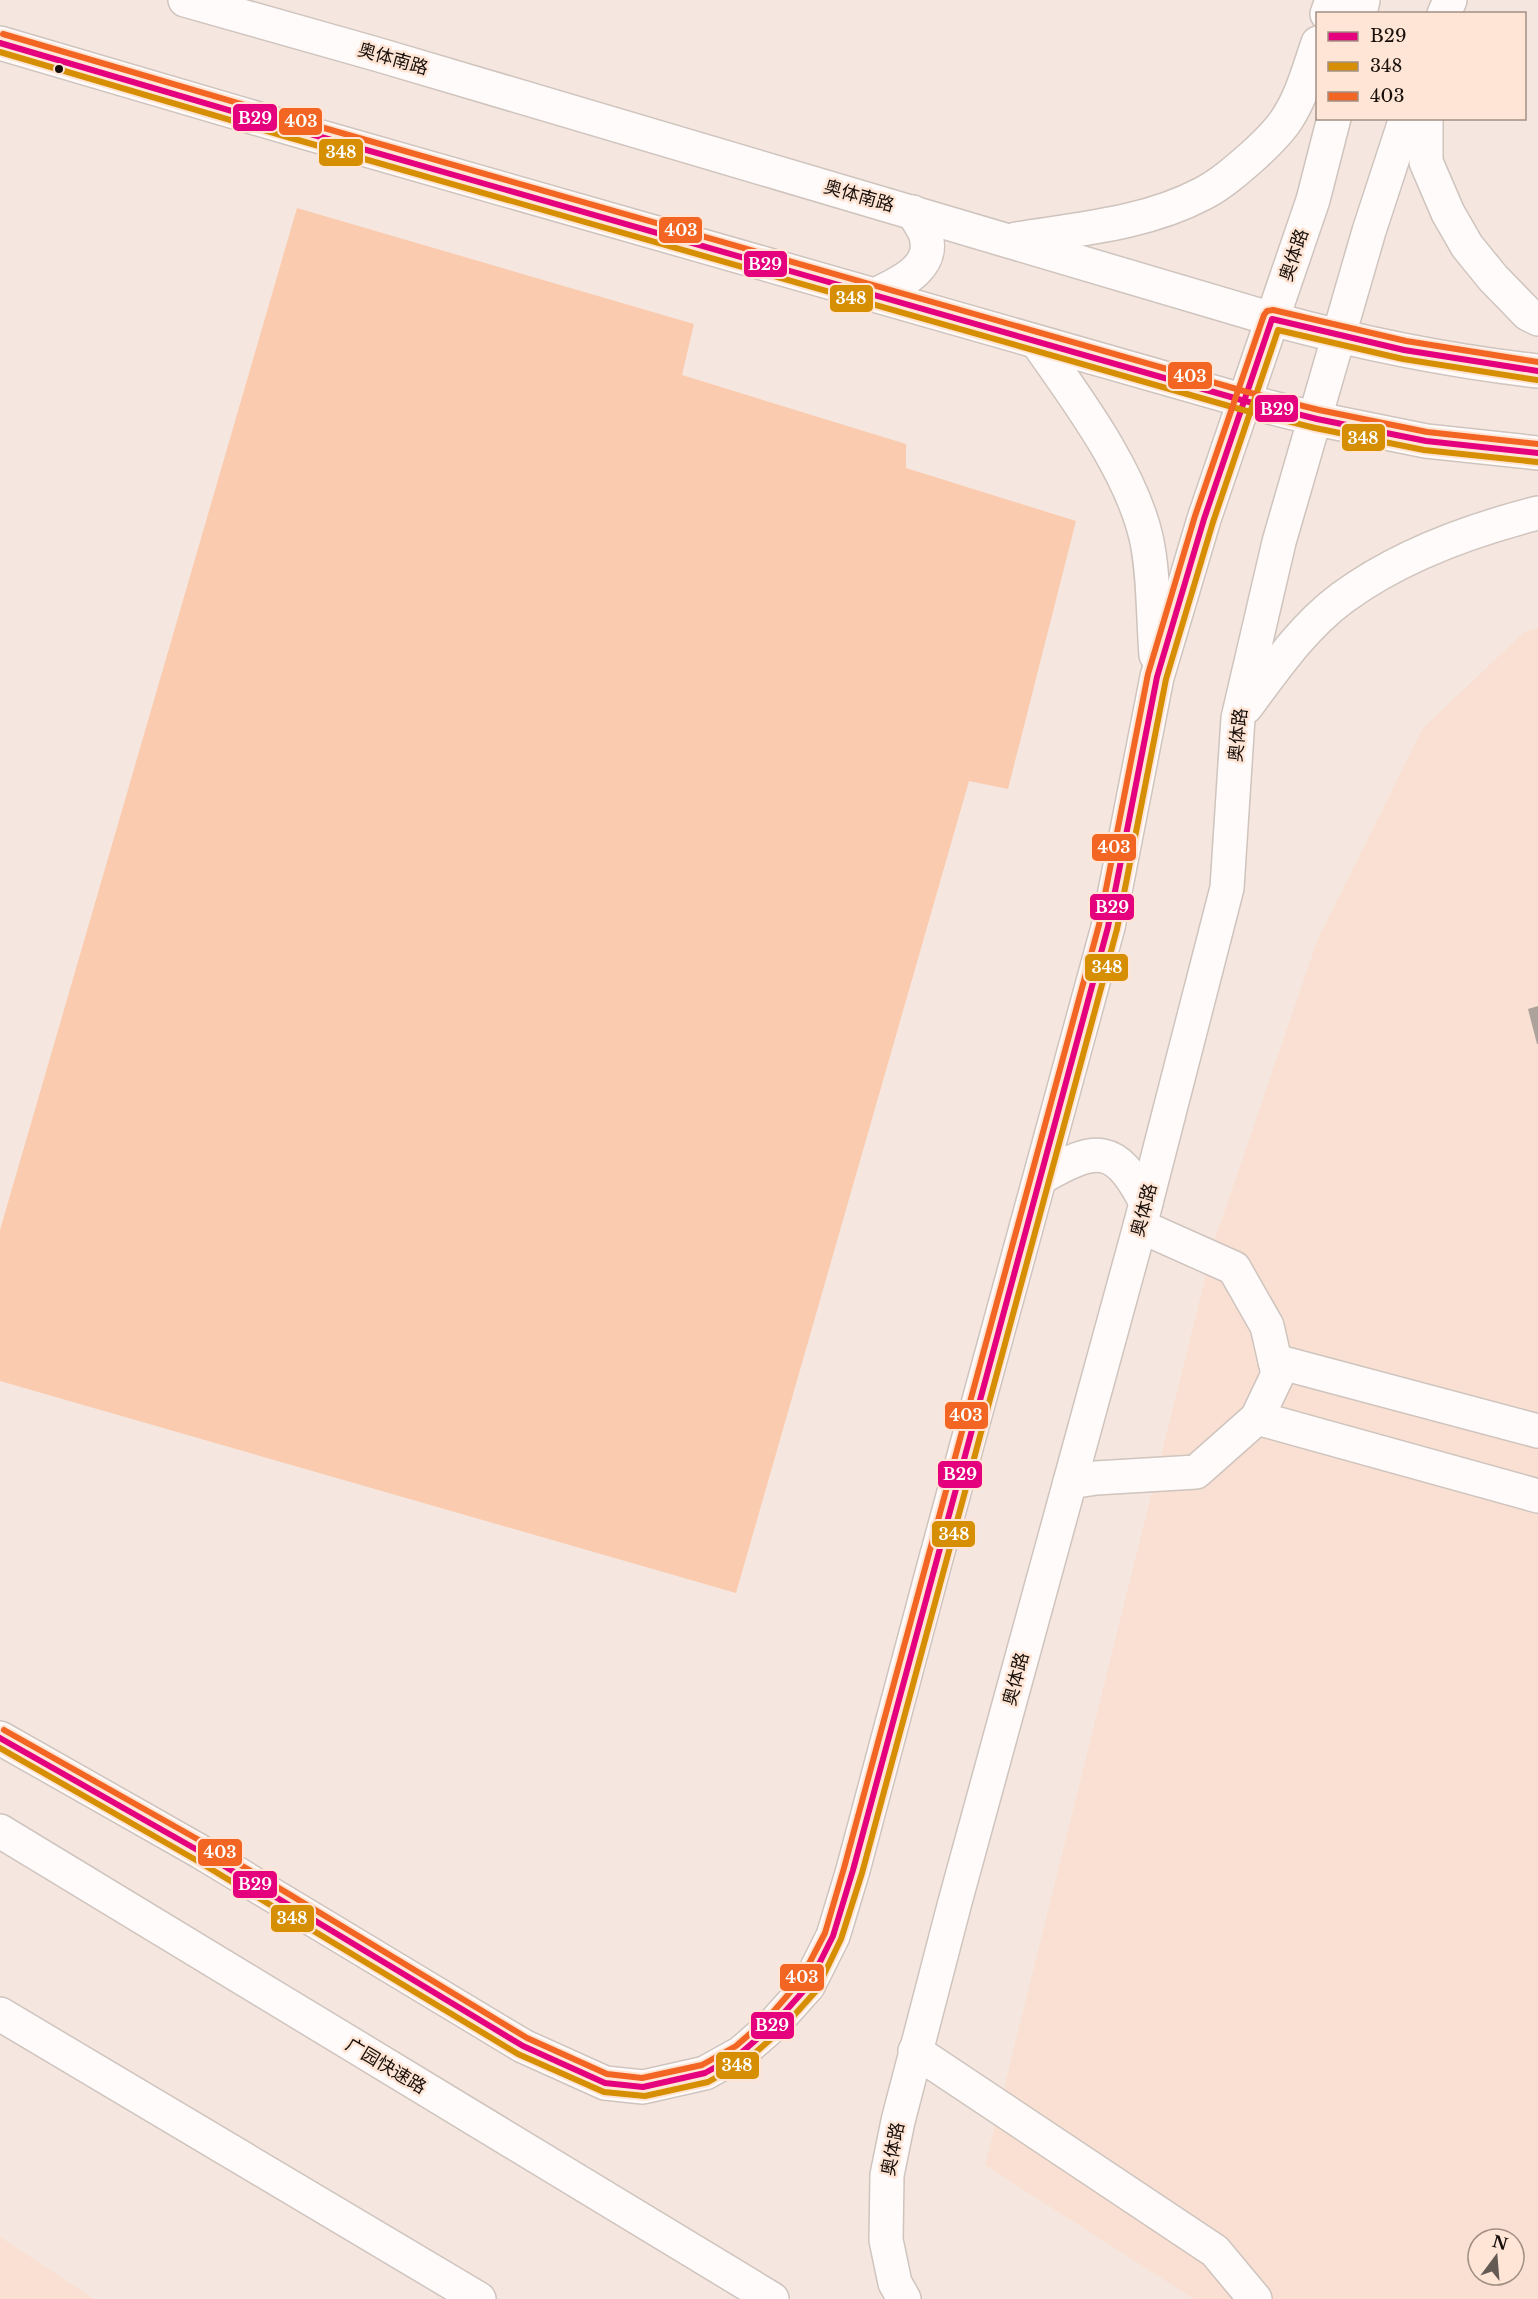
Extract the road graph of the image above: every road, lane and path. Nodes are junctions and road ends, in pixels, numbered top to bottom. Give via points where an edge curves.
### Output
1 (185, 0) edge
2 (0, 43) edge
3 (1316, 46) edge
4 (1333, 120) edge
5 (1405, 120) edge
6 (1426, 120) edge
7 (914, 212) junction
8 (1009, 240) junction
9 (877, 294) junction
10 (1272, 319) junction
11 (1538, 319) edge
12 (1340, 337) junction
13 (1037, 342) junction
14 (1538, 371) edge
15 (1245, 400) junction
16 (1317, 419) junction
17 (1538, 453) edge
18 (1538, 513) edge
19 (1157, 677) junction
20 (1238, 718) junction
21 (1042, 1177) junction
22 (1143, 1214) junction
23 (1275, 1361) junction
24 (1257, 1418) junction
25 (1538, 1431) edge
26 (1070, 1482) junction
27 (1538, 1496) edge
28 (0, 1738) edge
29 (0, 1831) edge
30 (0, 2014) edge
31 (915, 2051) junction
32 (479, 2299) edge
33 (772, 2299) edge
34 (904, 2299) edge
35 (1255, 2299) edge

1 - 7 main road, 奥体南路
2 - 9 main road
3 - 8 main road via 1303,87 1287,119 1237,170 1203,194 1164,210 1109,224
4 - 10 main road, 奥体路 via 1313,200
5 - 12 main road, 奥体路
6 - 11 main road via 1426,162 1448,213 1467,246 1500,286
7 - 8 main road, 奥体南路
7 - 9 main road via 926,235 926,251 920,266 907,279
8 - 10 main road, 奥体南路
9 - 13 main road
10 - 12 main road, 奥体南路
10 - 15 main road, 奥体路
12 - 14 main road, 奥体南路
12 - 16 main road, 奥体路
13 - 15 main road
13 - 19 main road via 1110,452 1146,537
15 - 16 main road
15 - 19 main road, 奥体路 via 1204,519
16 - 17 main road via 1426,441
16 - 20 main road, 奥体路 via 1279,542
18 - 20 main road via 1418,554 1342,598 1292,646
19 - 21 main road, 奥体路 via 1108,927
20 - 22 main road, 奥体路 via 1227,888
21 - 22 main road via 1078,1157 1107,1156 1120,1163 1132,1177
21 - 28 main road, 奥体路 via 833,1936 808,1986 772,2025 741,2053 705,2073 643,2087 605,2083 523,2046 211,1858
22 - 23 main road via 1234,1268 1267,1326
22 - 26 main road, 奥体路
23 - 24 main road via 1278,1374
23 - 25 main road
24 - 26 main road via 1196,1472
24 - 27 main road
26 - 31 main road, 奥体路
29 - 33 main road, 广园快速路
30 - 32 main road
31 - 34 main road, 奥体路 via 886,2175 886,2240 895,2283
31 - 35 main road via 1215,2251

